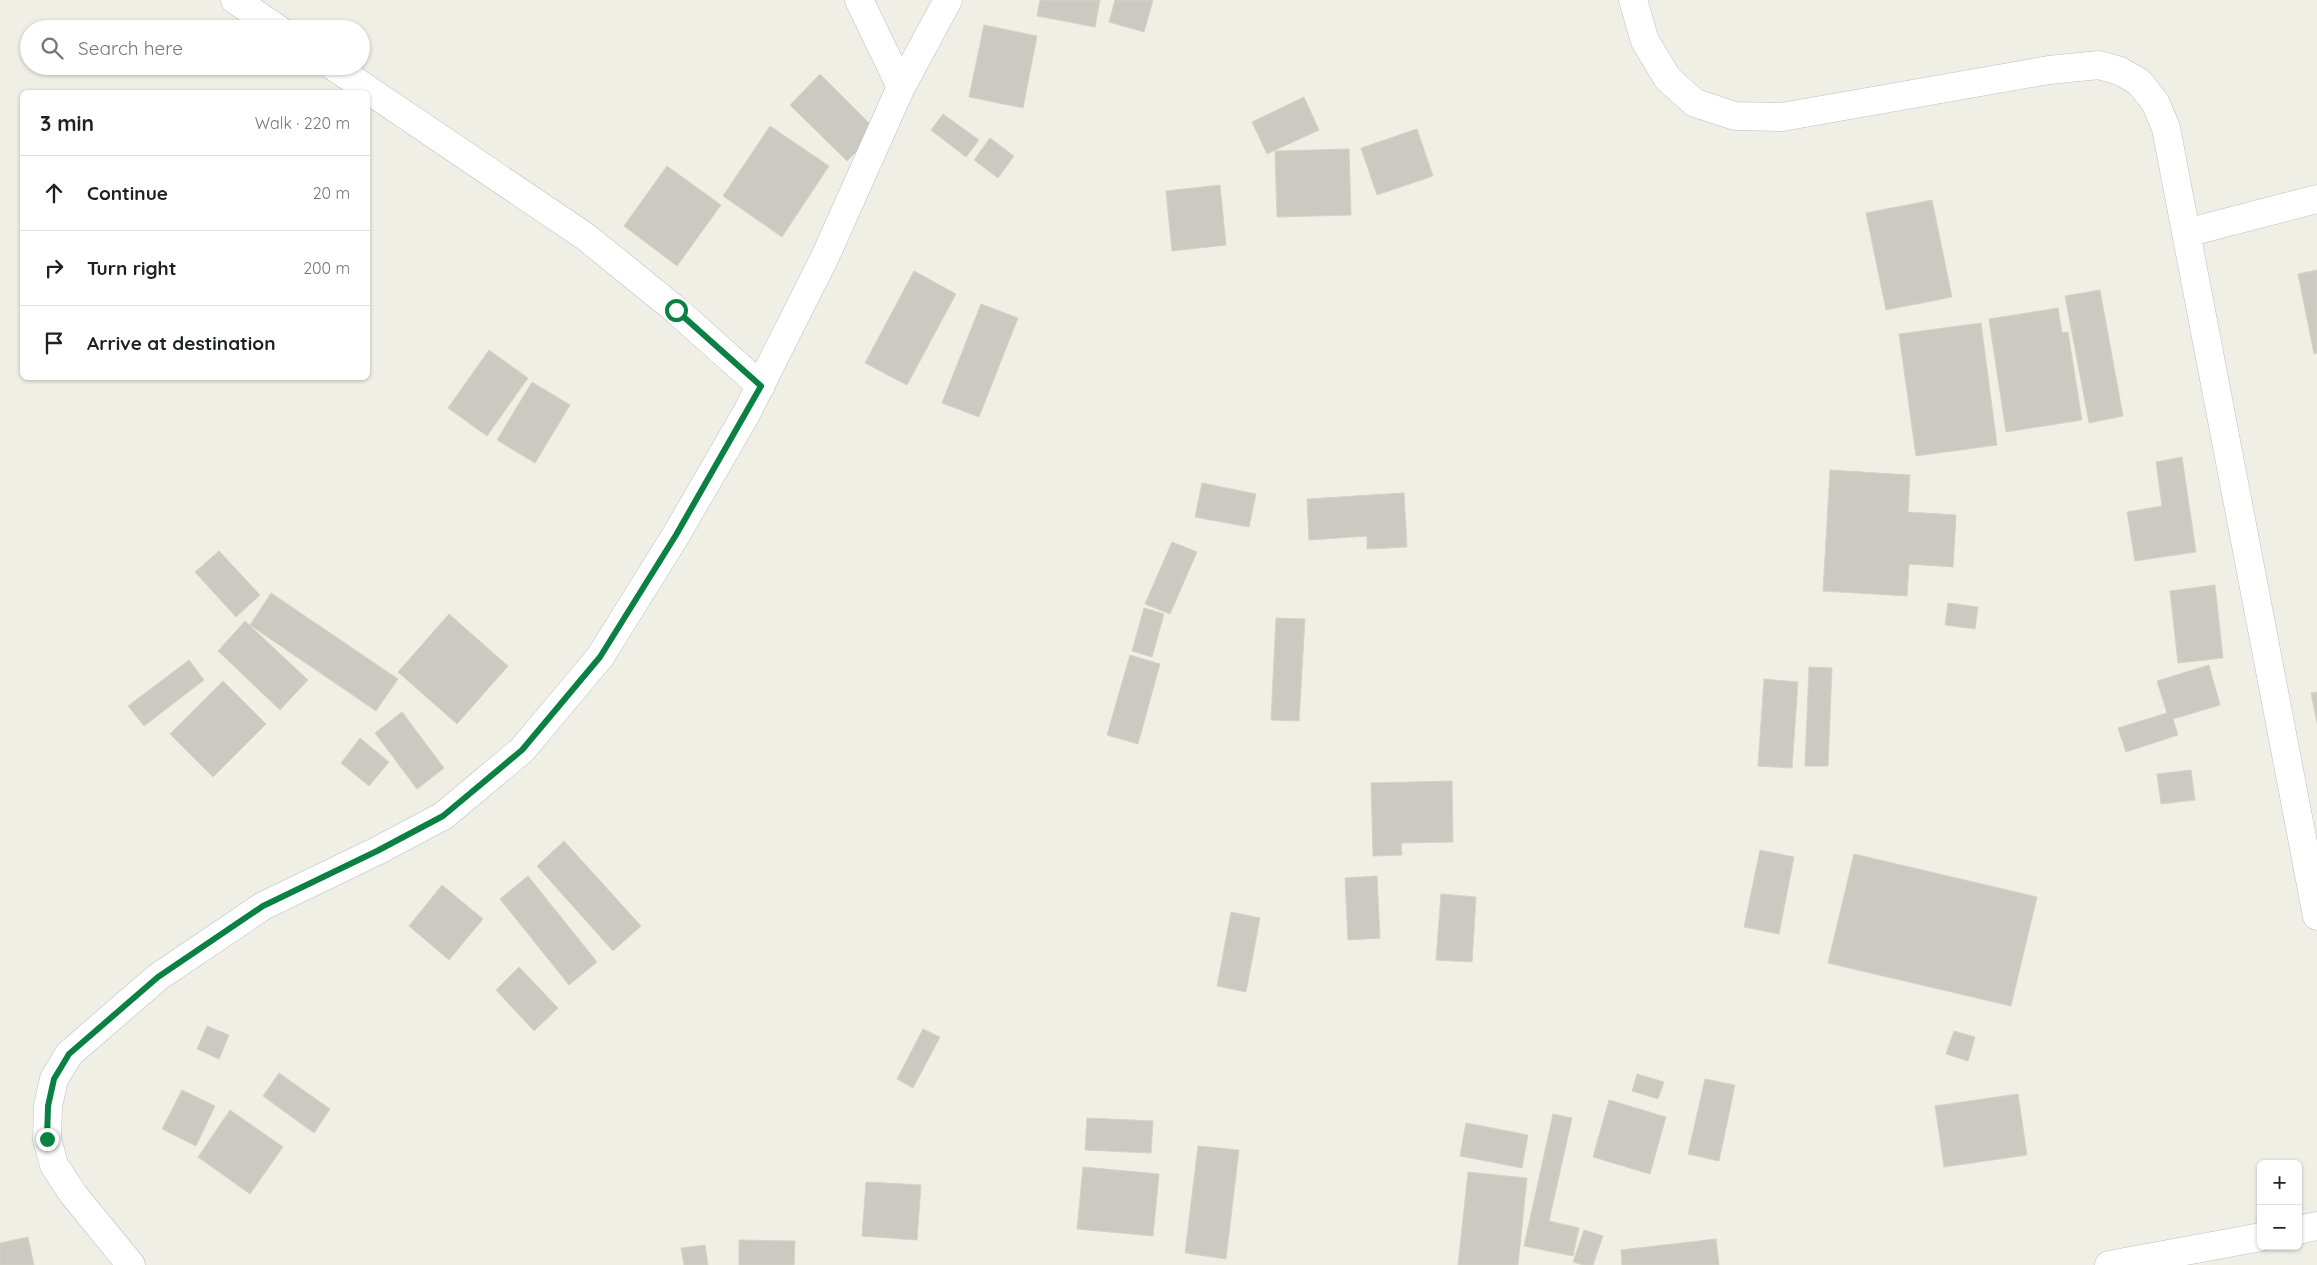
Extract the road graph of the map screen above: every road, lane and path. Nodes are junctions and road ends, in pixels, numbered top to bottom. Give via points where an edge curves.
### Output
1 (235, 0) edge
2 (859, 0) edge
3 (948, 0) edge
4 (1633, 0) edge
5 (265, 20) edge
6 (346, 75) edge
7 (901, 87) junction
8 (369, 90) edge
9 (370, 91) edge
10 (2317, 199) edge
11 (2186, 233) junction
12 (761, 386) junction
13 (2317, 916) edge
14 (2317, 1226) edge
15 (2302, 1229) edge
16 (2257, 1237) edge
17 (131, 1265) edge
18 (2109, 1265) edge

1 - 5 street
2 - 7 street
3 - 7 street
4 - 11 street via 1645,41 1668,79 1695,103 1735,116 1782,116 2099,64 2120,71 2144,88 2166,128
6 - 8 street
7 - 12 street via 825,257
9 - 12 street via 586,237 676,310
10 - 11 street
11 - 13 street
12 - 17 street via 676,535 600,657 522,750 443,816 255,912 158,977 69,1054 54,1079 48,1106 47,1139 54,1165 73,1194
14 - 15 street
16 - 18 street

